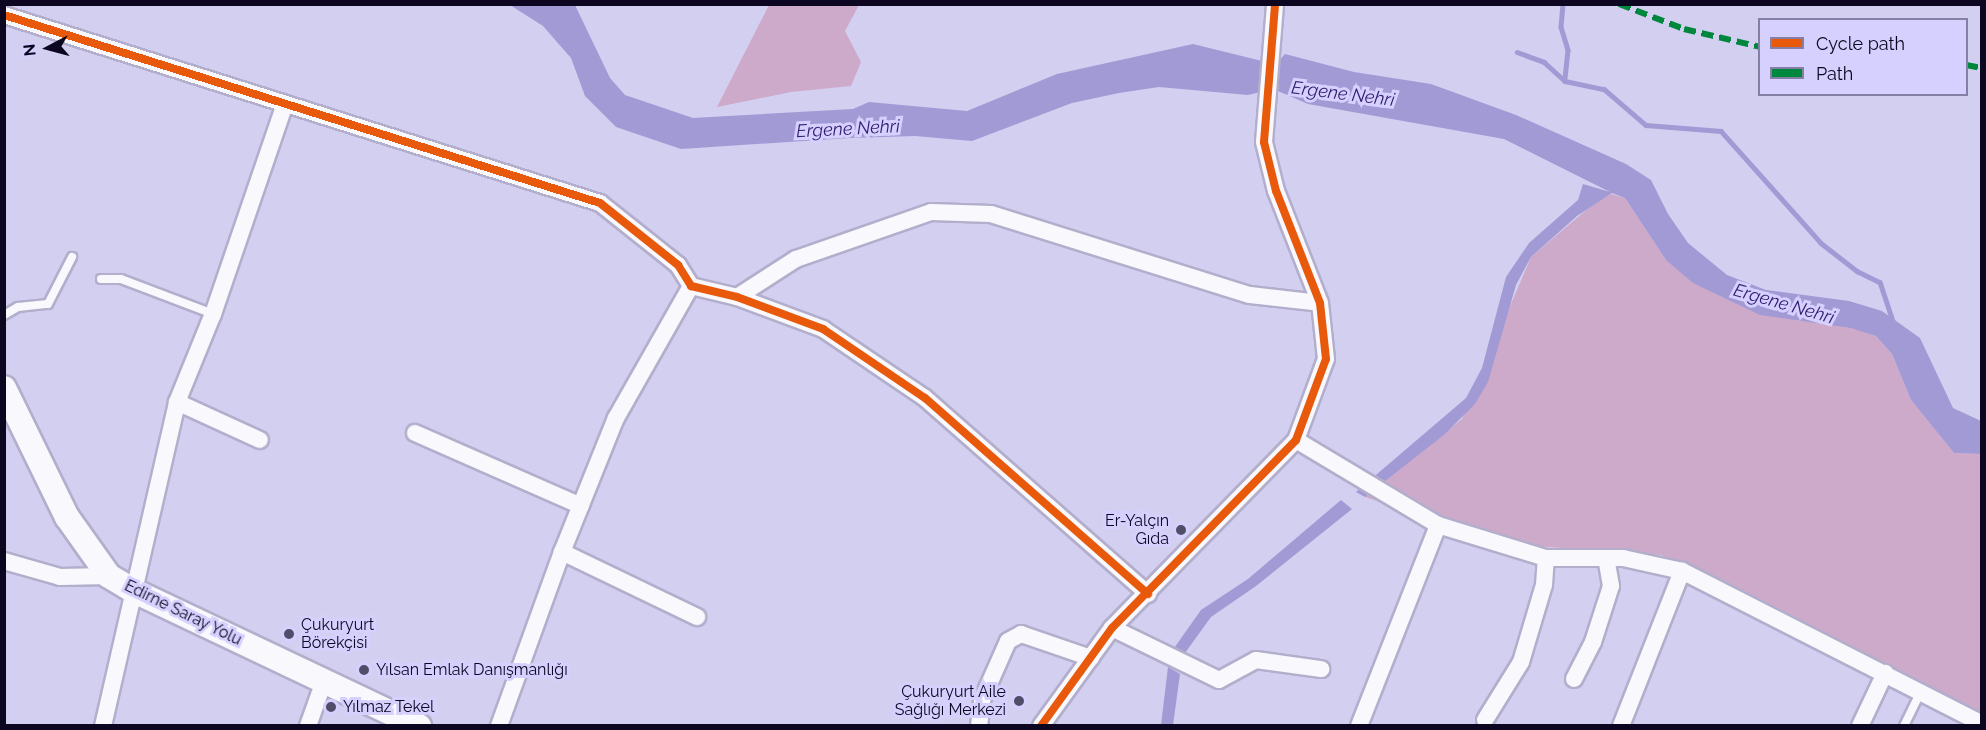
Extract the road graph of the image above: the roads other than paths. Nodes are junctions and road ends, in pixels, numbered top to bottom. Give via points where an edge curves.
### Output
1 (1275, 4) edge
2 (4, 15) edge
3 (285, 104) junction
4 (72, 257) dead end
5 (102, 279) dead end
6 (691, 286) junction
7 (737, 297) junction
8 (1320, 303) junction
9 (213, 314) junction
10 (4, 315) edge
11 (4, 388) edge
12 (177, 402) junction
13 (415, 433) dead end
14 (260, 440) dead end
15 (1296, 440) junction
16 (581, 506) junction
17 (1438, 525) junction
18 (562, 552) junction
19 (1546, 558) junction
20 (1606, 558) junction
21 (4, 561) edge
22 (1682, 571) junction
23 (109, 576) junction
24 (132, 590) junction
25 (1148, 594) junction
26 (697, 617) dead end
27 (1112, 628) junction
28 (1091, 658) junction
29 (1321, 669) dead end
30 (1885, 673) junction
31 (1574, 679) dead end
32 (324, 681) junction
33 (1921, 691) junction
34 (1485, 720) dead end
35 (1982, 724) edge
36 (103, 726) edge
37 (308, 726) edge
38 (419, 726) edge
39 (500, 726) edge
40 (979, 726) edge
41 (1041, 726) edge
42 (1359, 726) edge
43 (1621, 726) edge
44 (1860, 726) edge
45 (1904, 726) edge

1 - 8 street via 1264,142 1276,191
2 - 3 street
3 - 6 street via 600,203 678,265
3 - 9 street
4 - 10 lane via 48,304 18,307
5 - 9 lane via 121,279
6 - 7 street
6 - 16 street via 616,418
7 - 8 street via 796,259 931,212 991,214 1250,295
7 - 25 street via 823,329 925,398
8 - 15 street via 1326,359
9 - 12 street
11 - 23 main road, Edirne Saray Yolu via 67,517
12 - 14 street
12 - 24 street
13 - 16 street
15 - 17 street
15 - 25 street
16 - 18 street
17 - 19 street
17 - 42 street
18 - 26 street
18 - 39 street
19 - 20 street
19 - 34 street via 1545,585 1521,662
20 - 22 street
20 - 31 street via 1611,586 1593,642
21 - 23 street via 60,577
22 - 30 street
22 - 43 street
23 - 24 main road, Edirne Saray Yolu
24 - 32 main road, Edirne Saray Yolu
24 - 36 street
25 - 27 street
27 - 28 street
27 - 29 street via 1220,680 1256,660
28 - 40 street via 1021,634 1008,640 982,700
28 - 41 street
30 - 33 street
30 - 44 street
32 - 37 street
32 - 38 main road, Edirne Saray Yolu
33 - 35 street
33 - 45 lane

